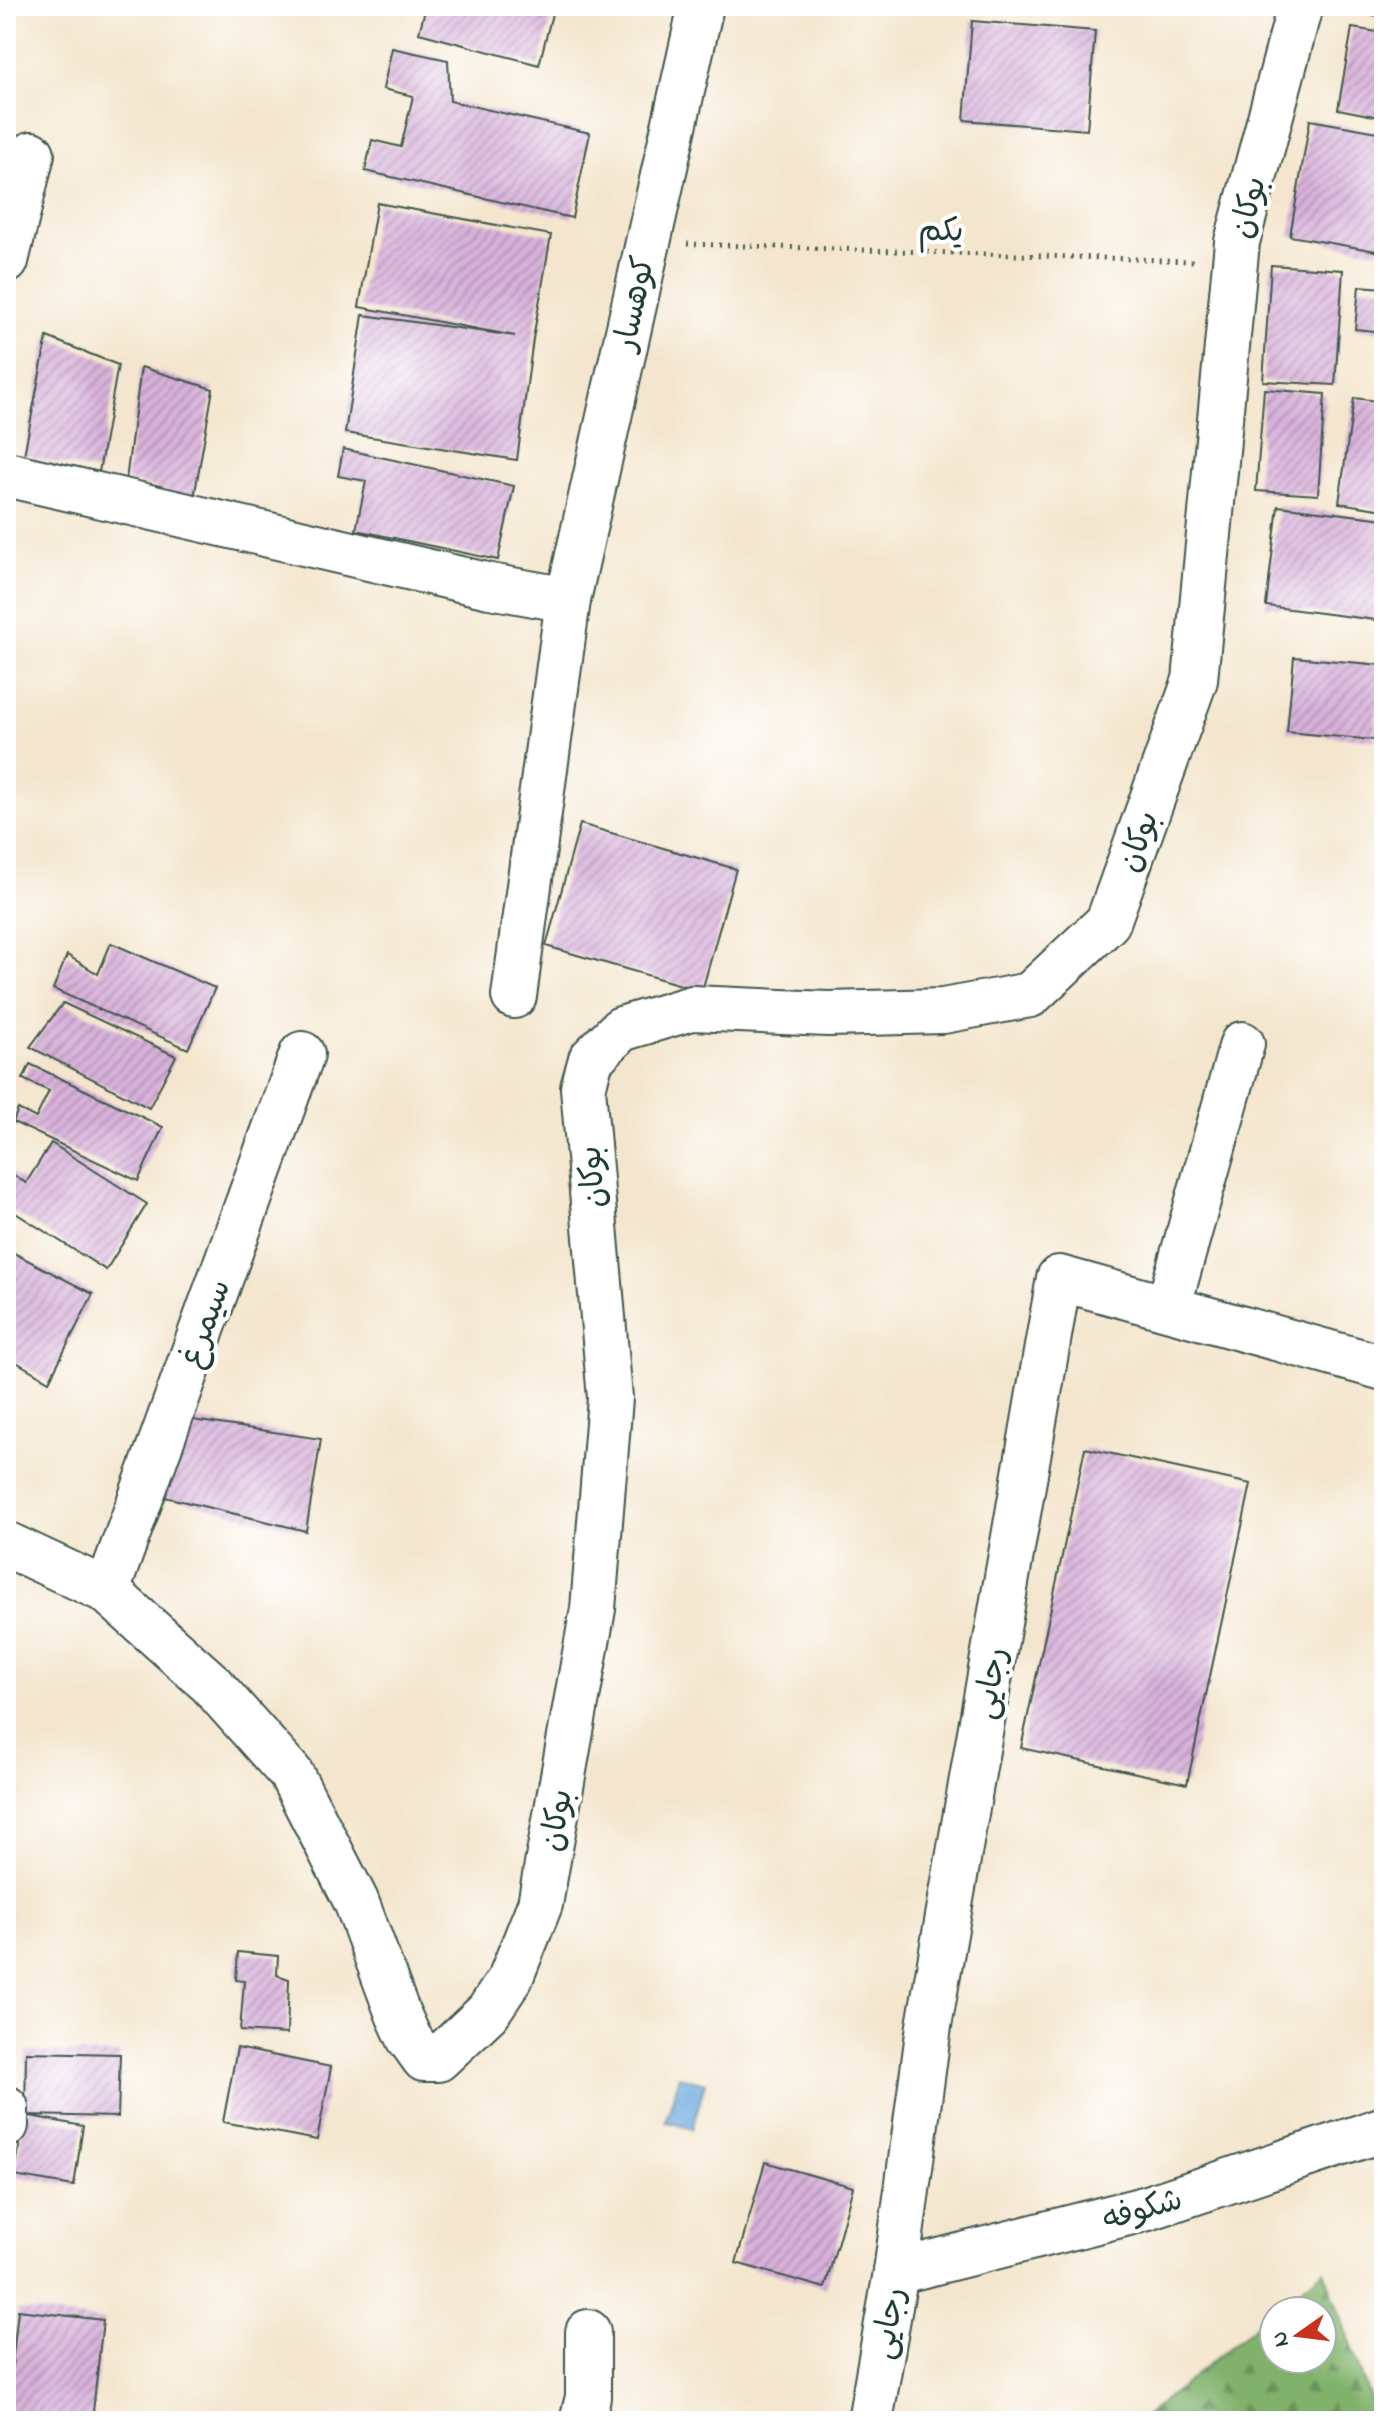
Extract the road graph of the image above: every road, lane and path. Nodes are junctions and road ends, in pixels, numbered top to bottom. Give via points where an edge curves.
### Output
1 (701, 6) edge
2 (1300, 6) edge
3 (32, 154) dead end
4 (646, 243) junction
5 (6, 261) edge
6 (1235, 263) junction
7 (6, 474) edge
8 (568, 600) junction
9 (514, 996) dead end
10 (1242, 1044) dead end
11 (302, 1054) dead end
12 (1168, 1308) junction
13 (1384, 1368) edge
14 (6, 1544) edge
15 (107, 1591) junction
16 (6, 2108) edge
17 (6, 2125) edge
18 (1384, 2129) edge
19 (896, 2272) junction
20 (588, 2332) dead end
21 (582, 2421) edge
22 (870, 2421) edge

1 - 4 street, کوهسار
2 - 6 street, بوکان
3 - 5 street
4 - 6 path, یکم
4 - 8 street, کوهسار
6 - 15 street, بوکان via 1195,680 1108,922 1030,995 943,1011 828,1014 692,1008 621,1029 591,1059 583,1088 610,1398 593,1609 540,1904 510,1979 488,2012 438,2059 424,2059 409,2038 356,1901 291,1774 210,1683
7 - 8 street
8 - 9 street, کوهسار
10 - 12 street
11 - 15 street, سیمرغ
12 - 13 street, رجایی
12 - 19 street, رجایی via 1059,1278 929,2026
14 - 15 street, بوکان
16 - 17 street
18 - 19 street, شکوفه via 1148,2208
19 - 22 street, رجایی
20 - 21 street via 588,2397

